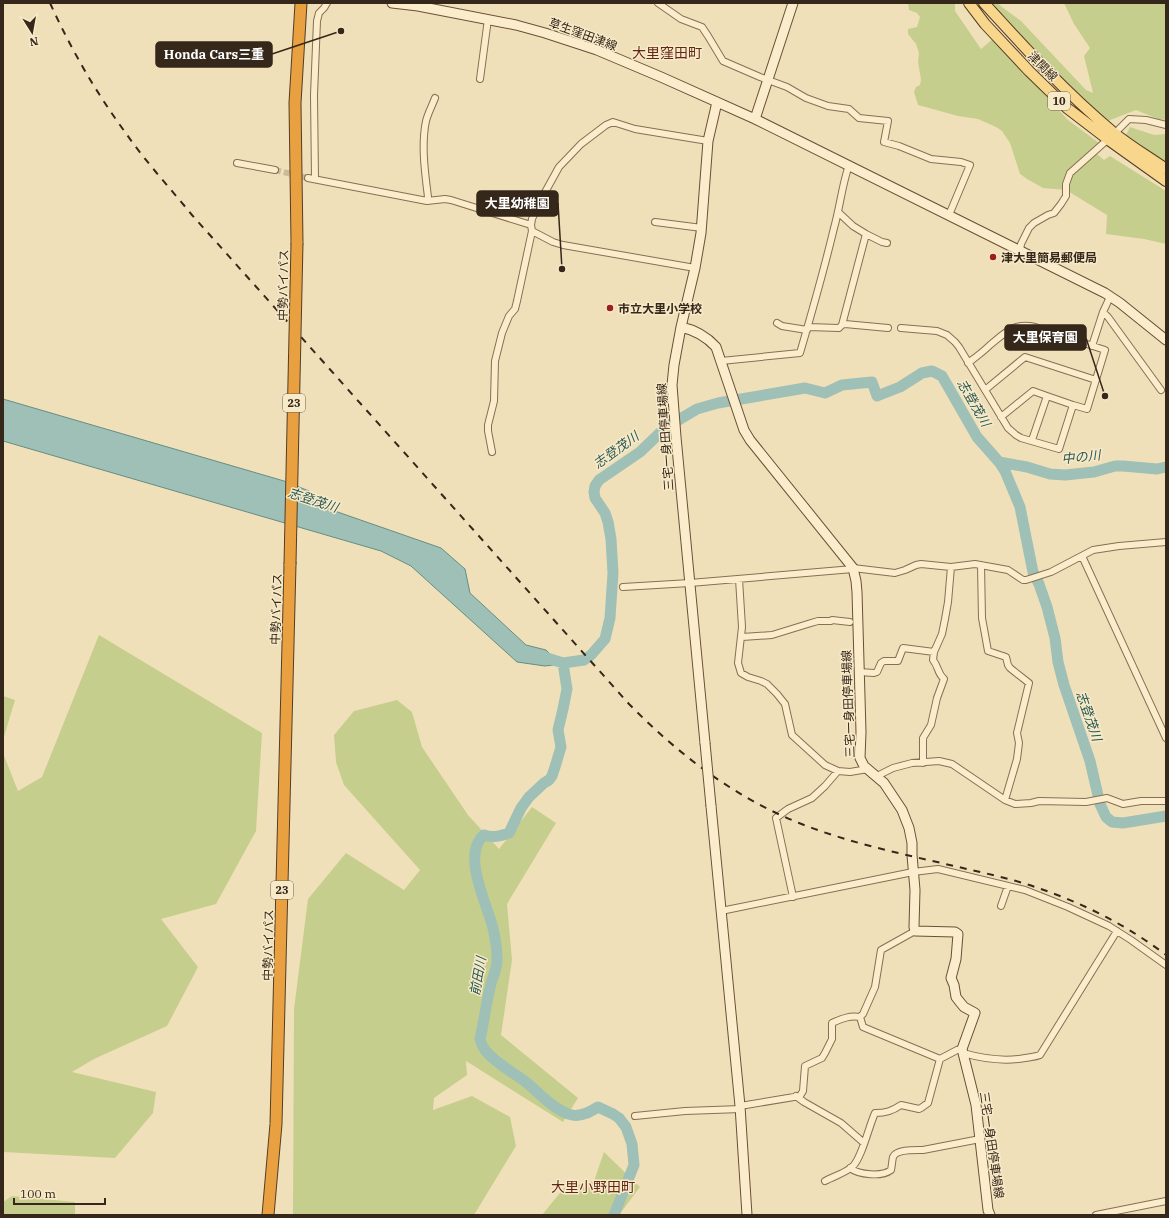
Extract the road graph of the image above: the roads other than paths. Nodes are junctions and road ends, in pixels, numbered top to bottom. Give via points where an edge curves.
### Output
1 (301, 3) edge
2 (327, 3) edge
3 (392, 3) edge
4 (658, 3) edge
5 (793, 3) edge
6 (969, 3) edge
7 (984, 3) edge
8 (488, 19) junction
9 (480, 79) dead end
10 (768, 80) junction
11 (435, 98) dead end
12 (717, 102) junction
13 (755, 119) junction
14 (1166, 125) edge
15 (1111, 136) junction
16 (708, 141) junction
17 (237, 164) dead end
18 (849, 165) junction
19 (1166, 169) edge
20 (275, 170) tunnel mouth
21 (308, 178) tunnel mouth
22 (315, 179) junction
23 (1166, 181) edge
24 (427, 201) junction
25 (838, 212) junction
26 (949, 215) junction
27 (655, 222) dead end
28 (532, 228) junction
29 (702, 228) junction
30 (866, 234) junction
31 (887, 243) dead end
32 (1020, 250) junction
33 (695, 268) junction
34 (1110, 296) junction
35 (1102, 312) junction
36 (777, 323) dead end
37 (842, 325) junction
38 (681, 327) junction
39 (888, 328) dead end
40 (901, 328) dead end
41 (807, 329) junction
42 (1166, 340) edge
43 (1092, 346) junction
44 (721, 361) junction
45 (968, 363) junction
46 (1096, 380) junction
47 (985, 390) junction
48 (1161, 390) dead end
49 (1047, 396) junction
50 (1073, 405) junction
51 (1001, 417) junction
52 (1032, 440) junction
53 (492, 452) dead end
54 (1166, 542) edge
55 (1082, 556) junction
56 (981, 565) junction
57 (951, 567) junction
58 (853, 568) junction
59 (739, 578) junction
60 (690, 583) junction
61 (623, 587) dead end
62 (850, 622) dead end
63 (742, 638) junction
64 (934, 652) junction
65 (859, 672) junction
66 (1166, 738) edge
67 (923, 763) junction
68 (868, 769) junction
69 (838, 771) junction
70 (877, 776) junction
71 (1005, 800) junction
72 (1166, 801) edge
73 (913, 872) junction
74 (1008, 886) junction
75 (793, 897) junction
76 (1001, 906) dead end
77 (721, 911) junction
78 (915, 931) junction
79 (1117, 931) junction
80 (1166, 965) edge
81 (860, 1016) junction
82 (963, 1051) junction
83 (940, 1059) junction
84 (796, 1096) junction
85 (741, 1107) junction
86 (635, 1116) dead end
87 (980, 1138) junction
88 (864, 1142) junction
89 (850, 1168) junction
90 (825, 1181) dead end
91 (1166, 1201) edge
92 (268, 1215) edge
93 (747, 1215) edge
94 (990, 1215) edge
95 (1096, 1215) edge

1 - 92 highway, 中勢バイパス / 23, bridge via 295,103 297,243 276,1124
2 - 22 street via 319,13 317,21 314,96
3 - 8 main road, 草生窪田津線
4 - 10 street via 681,18 702,27 723,61
5 - 10 main road
6 - 15 main road, 津関線 / 10 via 1029,72 1067,108
7 - 15 main road, 津関線 / 10
8 - 9 street
8 - 12 main road, 草生窪田津線 via 545,33 597,50
10 - 13 main road
10 - 26 street via 828,106 849,109 859,118 888,121 884,142 931,159 970,165
11 - 24 street via 425,129
12 - 13 main road, 草生窪田津線
12 - 16 main road, 三宅一身田停車場線
13 - 18 main road, 草生窪田津線
14 - 15 street via 1129,119
15 - 19 main road, 津関線 / 10
15 - 23 main road, 津関線 / 10
15 - 32 street via 1070,173 1066,184 1066,196 1061,204 1054,213 1029,228
16 - 28 street via 610,123 581,144 564,161 538,205
16 - 29 main road, 三宅一身田停車場線
17 - 20 street
18 - 25 street
18 - 26 main road, 草生窪田津線
21 - 22 street
22 - 24 street
24 - 28 street via 451,200
25 - 30 street
25 - 41 street
26 - 32 main road, 草生窪田津線
27 - 29 street
28 - 33 street via 553,242 563,245
28 - 53 street via 516,306 507,321 498,346 494,400 488,425
29 - 33 main road, 三宅一身田停車場線
30 - 31 street
30 - 37 street
32 - 34 main road, 草生窪田津線
33 - 38 main road, 三宅一身田停車場線
34 - 35 street
34 - 42 main road, 草生窪田津線
35 - 43 street
35 - 48 street
36 - 41 street
37 - 39 street
37 - 41 street via 839,328
38 - 44 main road, 三宅一身田停車場線 via 695,331 711,341
38 - 60 main road, 三宅一身田停車場線 via 672,385
40 - 45 street via 942,333 959,346
41 - 44 street via 800,353
43 - 45 street via 1035,327 1021,326 1007,331
43 - 46 street via 1106,350
44 - 58 main road, 三宅一身田停車場線 via 744,430 756,449
45 - 47 street
46 - 47 street via 1025,358
46 - 50 street via 1087,409
47 - 51 street
49 - 50 street
49 - 51 street via 1033,392
49 - 52 street
50 - 52 street via 1059,449
51 - 52 street via 1016,435
54 - 55 street via 1093,550
55 - 56 street via 1029,580 1023,580 1008,570
55 - 66 street
56 - 57 street
56 - 71 street via 982,618 988,651 1006,657 1010,668 1028,683 1017,733 1017,759
57 - 58 street via 921,564 895,573
57 - 64 street via 942,634
58 - 59 street
58 - 65 main road, 三宅一身田停車場線 via 857,592
59 - 60 street
59 - 63 street
60 - 61 street
60 - 77 main road, 三宅一身田停車場線, bridge
62 - 63 street via 818,621 772,635
63 - 69 street via 738,659 741,673 748,678 761,680 777,694 785,704 792,735 825,764
64 - 65 street via 903,648 898,661 884,661 874,673
64 - 67 street via 933,660 944,679 931,725 923,738
65 - 68 main road, 三宅一身田停車場線 via 860,753 861,762
67 - 70 street via 893,768
67 - 71 street via 939,761 952,764
68 - 69 street
68 - 70 main road, 三宅一身田停車場線
69 - 75 street via 812,798 788,809 776,818
70 - 73 main road, 三宅一身田停車場線 via 896,800 906,821 912,843
71 - 72 street via 1019,804 1040,800 1079,802 1107,798 1123,804
73 - 74 street via 938,869
73 - 75 street
73 - 78 main road, 三宅一身田停車場線
74 - 76 street
74 - 79 street via 1068,907
75 - 77 street
77 - 85 main road, 三宅一身田停車場線
78 - 81 street via 881,950 875,987
78 - 82 main road via 958,934 951,978 958,1001 975,1013
79 - 80 street
79 - 82 street via 1040,1055 1004,1060 977,1057
81 - 83 street via 863,1027
81 - 84 street via 832,1023 832,1039 822,1058 805,1066 803,1091 800,1096
82 - 83 street via 957,1050
82 - 87 main road, 三宅一身田停車場線 via 976,1105
83 - 88 street via 928,1102 919,1109 901,1105 889,1112 875,1113
84 - 85 street
84 - 88 street via 841,1123
85 - 86 street
85 - 93 main road, 三宅一身田停車場線
87 - 89 street via 897,1153 893,1156 891,1170 887,1172 865,1174
87 - 94 main road, 三宅一身田停車場線
88 - 89 street via 854,1165
89 - 90 street
91 - 95 street

